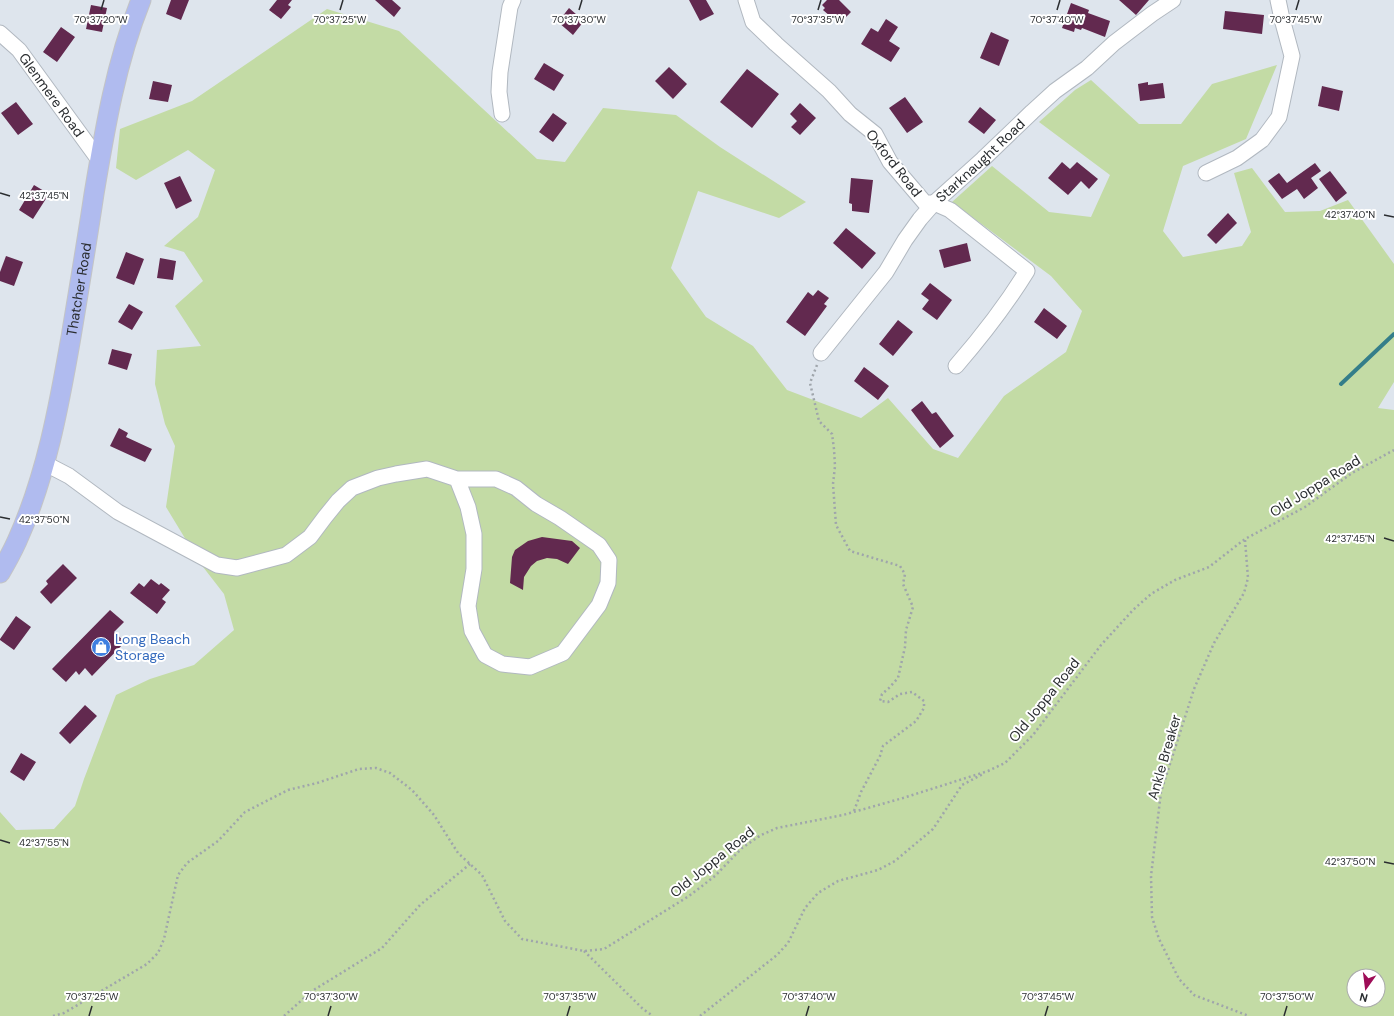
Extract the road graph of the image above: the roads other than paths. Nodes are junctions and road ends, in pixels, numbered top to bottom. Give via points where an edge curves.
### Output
1 (141, 0) edge
2 (513, 0) edge
3 (746, 0) edge
4 (1173, 0) edge
5 (1278, 0) edge
6 (0, 33) edge
7 (502, 114) dead end
8 (100, 160) junction
9 (1206, 173) dead end
10 (934, 203) junction
11 (821, 353) road end
12 (956, 366) dead end
13 (44, 463) junction
14 (457, 480) junction
15 (0, 573) edge

1 - 8 main road, Thatcher Road via 129,29 116,78
2 - 7 street via 500,72
3 - 10 street, Oxford Road via 753,22 829,91 850,114 875,134 890,162 925,203
4 - 10 street, Starknaught Road via 1145,19 1087,68 1055,91
5 - 9 street via 1292,56 1278,117 1262,140 1237,158
6 - 8 street, Glenmere Road via 19,50
8 - 13 main road, Thatcher Road via 66,363
10 - 11 street, Starknaught Road via 908,235 886,272
10 - 12 street, Oxford Road via 950,210 1027,272 1010,299
13 - 14 street via 69,476 118,512 217,565 237,568 286,555 310,537 338,501 352,488 378,478 427,469
13 - 15 main road, Thatcher Road via 17,542
14 - 14 street via 496,479 516,488 599,545 609,560 608,583 599,604 563,653 530,667 502,664 485,655 472,631 468,606 474,569 474,534 468,507

